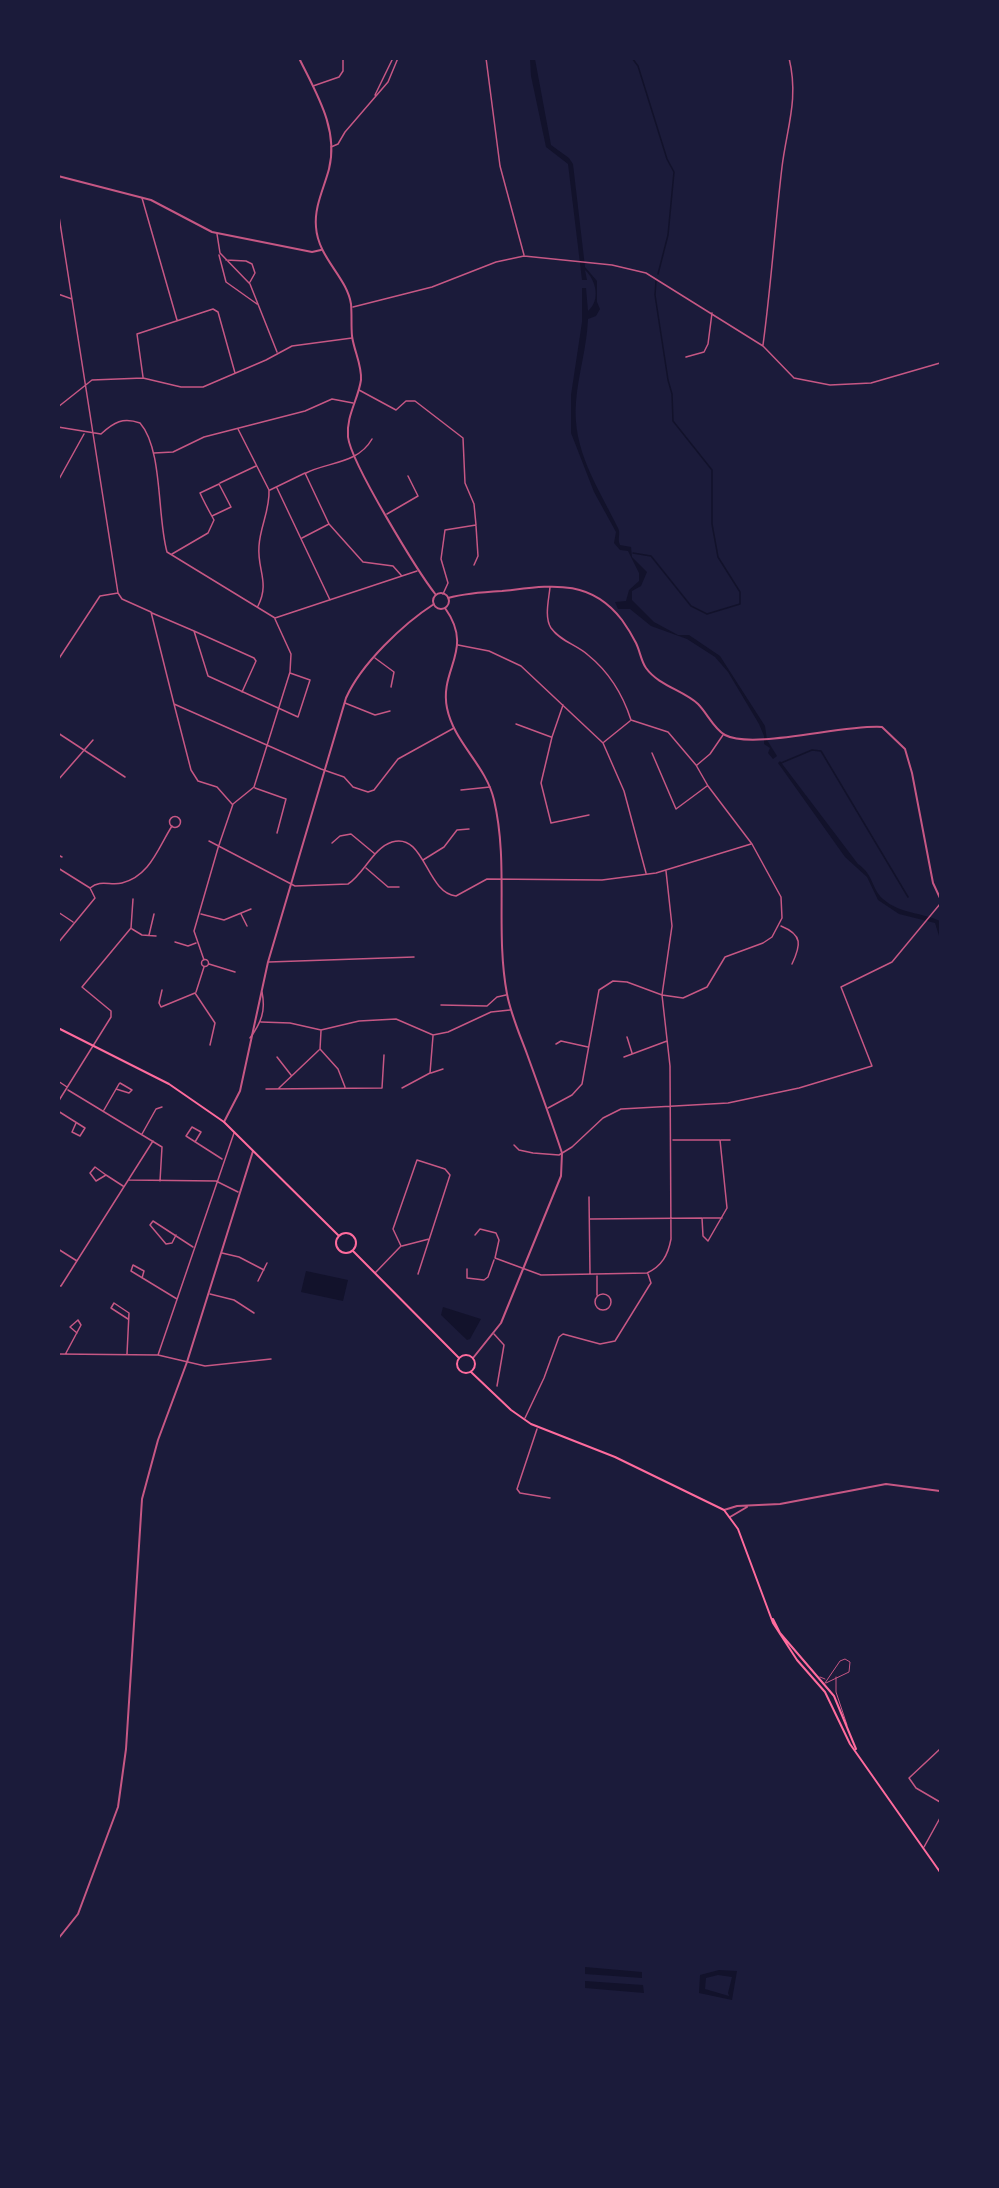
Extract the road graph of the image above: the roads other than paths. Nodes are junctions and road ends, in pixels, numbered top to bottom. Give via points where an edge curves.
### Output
1 (299, 58) edge
2 (343, 58) edge
3 (393, 58) edge
4 (398, 58) edge
5 (486, 58) edge
6 (789, 58) edge
7 (313, 86) junction
8 (372, 99) junction
9 (330, 147) junction
10 (58, 176) edge
11 (142, 198) junction
12 (58, 210) edge
13 (217, 233) junction
14 (321, 250) junction
15 (219, 253) junction
16 (525, 256) junction
17 (225, 260) junction
18 (249, 282) junction
19 (58, 294) edge
20 (73, 299) junction
21 (258, 305) junction
22 (351, 307) junction
23 (712, 312) junction
24 (177, 320) junction
25 (353, 338) junction
26 (763, 346) junction
27 (278, 353) junction
28 (686, 357) dead end
29 (940, 363) edge
30 (235, 374) junction
31 (143, 378) junction
32 (87, 382) junction
33 (359, 390) junction
34 (353, 403) junction
35 (58, 407) edge
36 (58, 427) edge
37 (237, 429) junction
38 (85, 432) junction
39 (94, 434) junction
40 (372, 440) dead end
41 (154, 453) junction
42 (354, 455) junction
43 (258, 465) junction
44 (305, 473) junction
45 (408, 476) dead end
46 (58, 481) edge
47 (219, 484) junction
48 (276, 488) junction
49 (268, 490) junction
50 (387, 514) junction
51 (212, 516) junction
52 (329, 524) junction
53 (476, 525) junction
54 (302, 538) junction
55 (172, 554) junction
56 (474, 565) dead end
57 (419, 570) junction
58 (402, 576) junction
59 (550, 586) junction
60 (118, 593) junction
61 (443, 594) junction
62 (436, 595) junction
63 (448, 598) junction
64 (330, 600) junction
65 (434, 604) junction
66 (257, 607) junction
67 (445, 608) junction
68 (151, 612) junction
69 (275, 618) junction
70 (194, 631) junction
71 (458, 645) junction
72 (375, 658) junction
73 (58, 660) edge
74 (290, 672) junction
75 (392, 687) dead end
76 (242, 693) junction
77 (345, 702) junction
78 (174, 704) junction
79 (564, 704) junction
80 (277, 709) junction
81 (390, 711) dead end
82 (631, 720) junction
83 (516, 724) dead end
84 (454, 728) junction
85 (58, 733) edge
86 (723, 734) junction
87 (552, 737) junction
88 (93, 740) dead end
89 (603, 742) junction
90 (266, 744) junction
91 (85, 750) junction
92 (652, 753) dead end
93 (696, 765) junction
94 (324, 770) junction
95 (125, 777) dead end
96 (58, 780) edge
97 (708, 786) junction
98 (491, 787) junction
99 (254, 788) junction
100 (461, 790) dead end
101 (233, 804) junction
102 (589, 815) dead end
103 (172, 826) dead end
104 (469, 829) dead end
105 (277, 833) dead end
106 (209, 842) dead end
107 (332, 843) dead end
108 (752, 844) junction
109 (218, 848) junction
110 (58, 855) edge
111 (376, 855) junction
112 (62, 857) dead end
113 (422, 860) junction
114 (58, 868) edge
115 (366, 868) junction
116 (666, 871) junction
117 (646, 874) junction
118 (502, 879) junction
119 (292, 885) junction
120 (399, 887) dead end
121 (90, 888) junction
122 (940, 898) edge
123 (133, 899) dead end
124 (940, 904) edge
125 (251, 909) dead end
126 (58, 912) edge
127 (241, 913) junction
128 (154, 914) dead end
129 (200, 914) junction
130 (73, 922) junction
131 (247, 926) dead end
132 (780, 926) junction
133 (131, 928) junction
134 (149, 935) junction
135 (156, 936) dead end
136 (175, 942) dead end
137 (58, 943) edge
138 (197, 943) junction
139 (414, 957) dead end
140 (204, 960) junction
141 (268, 962) junction
142 (209, 964) junction
143 (792, 964) dead end
144 (204, 967) junction
145 (235, 972) dead end
146 (262, 989) junction
147 (162, 990) dead end
148 (195, 993) junction
149 (507, 995) junction
150 (662, 995) junction
151 (441, 1005) dead end
152 (511, 1010) junction
153 (261, 1022) junction
154 (58, 1028) edge
155 (321, 1030) junction
156 (433, 1035) junction
157 (627, 1037) dead end
158 (250, 1038) junction
159 (668, 1041) junction
160 (556, 1044) dead end
161 (95, 1045) junction
162 (210, 1045) dead end
163 (589, 1048) junction
164 (320, 1050) junction
165 (632, 1054) junction
166 (384, 1055) dead end
167 (277, 1057) dead end
168 (624, 1057) dead end
169 (443, 1069) dead end
170 (430, 1074) junction
171 (291, 1075) junction
172 (58, 1081) edge
173 (345, 1088) junction
174 (402, 1088) dead end
175 (67, 1089) junction
176 (116, 1089) junction
177 (266, 1089) dead end
178 (278, 1089) junction
179 (58, 1102) edge
180 (670, 1105) junction
181 (162, 1107) dead end
182 (547, 1109) junction
183 (58, 1111) edge
184 (103, 1111) junction
185 (224, 1122) junction
186 (76, 1123) dead end
187 (234, 1132) junction
188 (141, 1134) junction
189 (672, 1140) junction
190 (720, 1140) junction
191 (730, 1140) dead end
192 (153, 1142) junction
193 (195, 1142) junction
194 (514, 1145) dead end
195 (253, 1151) junction
196 (562, 1153) junction
197 (223, 1159) junction
198 (106, 1175) junction
199 (129, 1180) junction
200 (160, 1180) junction
201 (216, 1180) junction
202 (124, 1186) junction
203 (238, 1192) junction
204 (589, 1197) dead end
205 (670, 1218) junction
206 (702, 1218) junction
207 (722, 1218) junction
208 (590, 1219) junction
209 (176, 1235) junction
210 (475, 1235) dead end
211 (339, 1236) junction
212 (429, 1239) junction
213 (402, 1246) junction
214 (194, 1248) junction
215 (58, 1249) edge
216 (353, 1251) junction
217 (221, 1253) junction
218 (495, 1258) junction
219 (77, 1261) junction
220 (267, 1263) dead end
221 (523, 1268) junction
222 (467, 1269) dead end
223 (264, 1270) junction
224 (647, 1273) junction
225 (374, 1274) junction
226 (418, 1274) dead end
227 (590, 1275) junction
228 (597, 1275) junction
229 (142, 1278) junction
230 (258, 1281) dead end
231 (60, 1286) edge
232 (209, 1294) junction
233 (598, 1296) junction
234 (177, 1299) junction
235 (254, 1313) dead end
236 (128, 1319) junction
237 (77, 1333) dead end
238 (494, 1334) junction
239 (58, 1354) edge
240 (66, 1354) junction
241 (127, 1355) junction
242 (158, 1355) junction
243 (459, 1358) junction
244 (473, 1358) junction
245 (271, 1359) dead end
246 (187, 1362) junction
247 (471, 1372) junction
248 (497, 1386) dead end
249 (524, 1420) junction
250 (538, 1428) junction
251 (940, 1491) edge
252 (550, 1498) dead end
253 (747, 1507) junction
254 (724, 1510) junction
255 (730, 1517) junction
256 (767, 1609) junction
257 (820, 1677) junction
258 (836, 1677) junction
259 (826, 1678) junction
260 (823, 1685) junction
261 (855, 1747) junction
262 (940, 1749) edge
263 (858, 1754) junction
264 (940, 1802) edge
265 (940, 1818) edge
266 (939, 1824) edge
267 (923, 1847) junction
268 (940, 1872) edge
269 (58, 1939) edge

1 - 7 street
2 - 7 street via 339,77
3 - 8 street
4 - 8 street via 392,77
5 - 16 street via 500,166
6 - 26 street via 795,81 794,106 782,167
7 - 9 street via 326,115
8 - 9 street via 338,144
9 - 14 street via 330,164 316,218
10 - 11 street
11 - 13 street
11 - 24 street
12 - 20 street
13 - 14 street via 312,252
13 - 15 street
14 - 22 street via 347,292
15 - 17 street
15 - 21 street via 226,282
16 - 22 street via 496,262 432,287
16 - 23 street via 646,273
17 - 18 street
17 - 18 street via 252,264 255,273
18 - 21 street
19 - 20 street
20 - 32 street
21 - 27 street
22 - 25 street
23 - 26 street
23 - 28 street via 704,352
24 - 30 street via 213,309 218,312
24 - 31 street via 137,334
25 - 27 street via 296,344
25 - 33 street via 360,368
26 - 29 street via 794,378 830,384 871,383
27 - 30 street
30 - 31 street via 203,387 181,387
31 - 32 street
32 - 35 street
32 - 39 street
33 - 34 street
33 - 53 street via 396,410 405,401 416,401 460,434 465,483 474,504
34 - 37 street via 332,399 305,411
34 - 42 street via 348,433
36 - 38 street
37 - 41 street via 204,437 173,452
37 - 43 street
38 - 39 street
38 - 46 street
39 - 41 street via 101,434 118,421 132,420 145,429
39 - 60 street
40 - 42 street
41 - 55 street via 166,548
42 - 44 street
42 - 50 street
43 - 47 street
43 - 49 street
44 - 48 street
44 - 52 street
45 - 50 street via 418,496
47 - 51 street via 200,493
47 - 51 street via 231,507
48 - 49 street
48 - 54 street
49 - 66 street via 259,546 265,585
50 - 57 street
51 - 55 street via 208,533
52 - 54 street
52 - 58 street via 356,558 393,566
53 - 56 street via 478,556
53 - 61 street via 445,530 441,559 448,583
54 - 64 street
55 - 66 street
57 - 58 street
57 - 62 street
58 - 64 street
59 - 63 street via 532,585
59 - 82 street via 550,626 588,655 611,680 624,699
59 - 86 street via 582,590 600,598 637,643 645,668 697,704
60 - 68 street via 122,599
60 - 73 street via 100,596
61 - 62 street
61 - 63 street
62 - 65 street
63 - 67 street
64 - 69 street
65 - 67 street
65 - 72 street via 415,617
66 - 69 street
67 - 71 street
68 - 70 street
68 - 78 street
69 - 74 street via 291,654
70 - 76 street via 208,676
70 - 76 street via 254,658
71 - 79 street via 513,661
71 - 84 street via 446,696
72 - 75 street via 394,672
72 - 77 street via 359,674
74 - 80 street
74 - 80 street via 310,680 298,717
76 - 80 street
77 - 81 street via 375,715
77 - 94 street
78 - 90 street
78 - 101 street via 191,771 198,781 217,787
79 - 87 street
79 - 89 street
80 - 90 street
82 - 89 street
82 - 93 street via 668,732
83 - 87 street
84 - 94 street via 398,759 371,791 354,788 344,777
84 - 98 street
85 - 91 street
86 - 93 street via 710,754
86 - 122 street via 769,738 868,726 882,727 893,735 905,749 912,773 933,883
87 - 102 street via 541,783 551,823
88 - 91 street
89 - 117 street via 624,791
90 - 94 street
90 - 99 street
91 - 95 street
91 - 96 street
92 - 97 street via 676,809
93 - 97 street
94 - 119 street
97 - 108 street
98 - 100 street
98 - 118 street via 501,842
99 - 101 street
99 - 105 street via 286,799
101 - 109 street
103 - 121 street via 146,870 122,883 96,882
104 - 113 street via 457,830 444,847
106 - 109 street
107 - 111 street via 351,834
108 - 116 street
108 - 132 street via 781,897
109 - 119 street
109 - 129 street
110 - 112 street
111 - 113 street via 387,844 404,842
111 - 115 street
113 - 118 street via 440,889 449,894 460,894 485,879
114 - 121 street
115 - 119 street via 345,885
115 - 120 street via 387,887
116 - 117 street
116 - 150 street via 672,938
117 - 118 street via 603,880
118 - 149 street
119 - 141 street
121 - 130 street via 94,898
123 - 133 street
124 - 180 street via 892,962 841,987 872,1066 728,1104
125 - 127 street
126 - 130 street
127 - 129 street via 224,920
127 - 131 street
128 - 134 street
129 - 138 street via 194,931
130 - 137 street
132 - 143 street via 799,938 800,947
132 - 150 street via 763,943 720,961 712,980 701,990 683,998
133 - 134 street
133 - 161 street via 82,987 111,1011
134 - 135 street
136 - 138 street via 188,946
138 - 140 street
139 - 141 street
140 - 142 street
140 - 144 street
141 - 146 street
142 - 144 street
142 - 145 street
144 - 148 street
146 - 153 street
146 - 158 street
147 - 148 street via 160,1007
148 - 162 street via 215,1023
149 - 151 street via 497,997 487,1006
149 - 152 street
150 - 159 street
150 - 163 street via 627,982 613,981 599,990
152 - 156 street via 491,1012
152 - 182 street
153 - 155 street
153 - 158 street
154 - 161 main road
155 - 156 street via 359,1021 396,1019
155 - 164 street
156 - 170 street
157 - 165 street
158 - 185 street via 240,1091
159 - 165 street
159 - 180 street
160 - 163 street via 561,1041
161 - 175 street
161 - 185 main road via 170,1084
163 - 182 street via 582,1084 572,1095
164 - 171 street
164 - 173 street via 338,1069
165 - 168 street
166 - 173 street via 382,1088
167 - 171 street
169 - 170 street
170 - 174 street
171 - 178 street
172 - 175 street
173 - 178 street
175 - 179 street
175 - 184 street
176 - 176 street via 120,1083 132,1090 129,1094
176 - 184 street
177 - 178 street
180 - 189 street
180 - 196 street via 621,1109 603,1118
181 - 188 street via 156,1109
182 - 196 street
183 - 186 street
184 - 188 street
185 - 187 main road
187 - 195 main road
187 - 197 street
188 - 192 street
189 - 190 street
189 - 205 street
190 - 191 street
190 - 207 street via 727,1208
192 - 199 street
192 - 200 street via 162,1147
193 - 193 street via 186,1136 192,1127 201,1132
193 - 197 street
194 - 196 street via 533,1153
195 - 203 street
195 - 211 main road
196 - 221 street via 561,1176
197 - 201 street
198 - 198 street via 96,1180 90,1173 95,1167
198 - 202 street
199 - 200 street
199 - 202 street
200 - 201 street
201 - 203 street
201 - 214 street
202 - 219 street
203 - 217 street
204 - 208 street
205 - 206 street
205 - 208 street
205 - 224 street via 671,1239 666,1257
206 - 207 street
206 - 207 street via 703,1236 708,1241
208 - 227 street
209 - 209 street via 153,1221 150,1225 166,1244 172,1243
209 - 214 street
210 - 218 street via 480,1229 496,1233 499,1240
211 - 216 main road via 339,1250
211 - 216 main road via 353,1236
212 - 213 street
212 - 213 street via 450,1175 445,1169 417,1160 393,1229
212 - 226 street
213 - 225 street
214 - 234 street
215 - 219 street
216 - 225 main road
217 - 223 street
217 - 232 street
218 - 221 street
218 - 222 street via 484,1280 467,1278
219 - 231 street
220 - 223 street
221 - 227 street via 541,1275
221 - 238 street
223 - 230 street
224 - 228 street
224 - 249 street via 651,1283 611,1344 563,1334 559,1337
225 - 243 main road
227 - 228 street
228 - 233 street
229 - 229 street via 131,1271 133,1266 144,1271
229 - 234 street
232 - 235 street via 234,1300
232 - 246 street
233 - 233 street via 597,1307 609,1308 608,1296
234 - 242 street
236 - 236 street via 129,1313 114,1303 111,1308
236 - 241 street
237 - 240 street
238 - 244 street
238 - 248 street via 504,1345
239 - 240 street
240 - 241 street
241 - 242 street
242 - 246 street
243 - 244 main road
243 - 247 main road via 458,1369
244 - 247 main road
245 - 246 street via 205,1366
246 - 269 street via 161,1430 139,1513 126,1749 118,1807 78,1914
247 - 249 main road
249 - 250 main road
250 - 252 street via 517,1489 520,1493
250 - 254 main road via 630,1463
251 - 253 street via 886,1484
253 - 254 street
253 - 255 street
254 - 255 main road
255 - 256 main road
256 - 257 main road via 780,1632
256 - 260 main road via 790,1651
257 - 259 lane
257 - 260 main road
258 - 259 lane via 850,1670 850,1662 843,1659
258 - 260 lane
258 - 261 lane via 836,1692
259 - 260 lane
260 - 261 main road via 834,1696
260 - 263 main road
261 - 263 main road
262 - 264 street via 909,1778 916,1788
263 - 267 main road
265 - 266 street
266 - 267 street
267 - 268 main road

